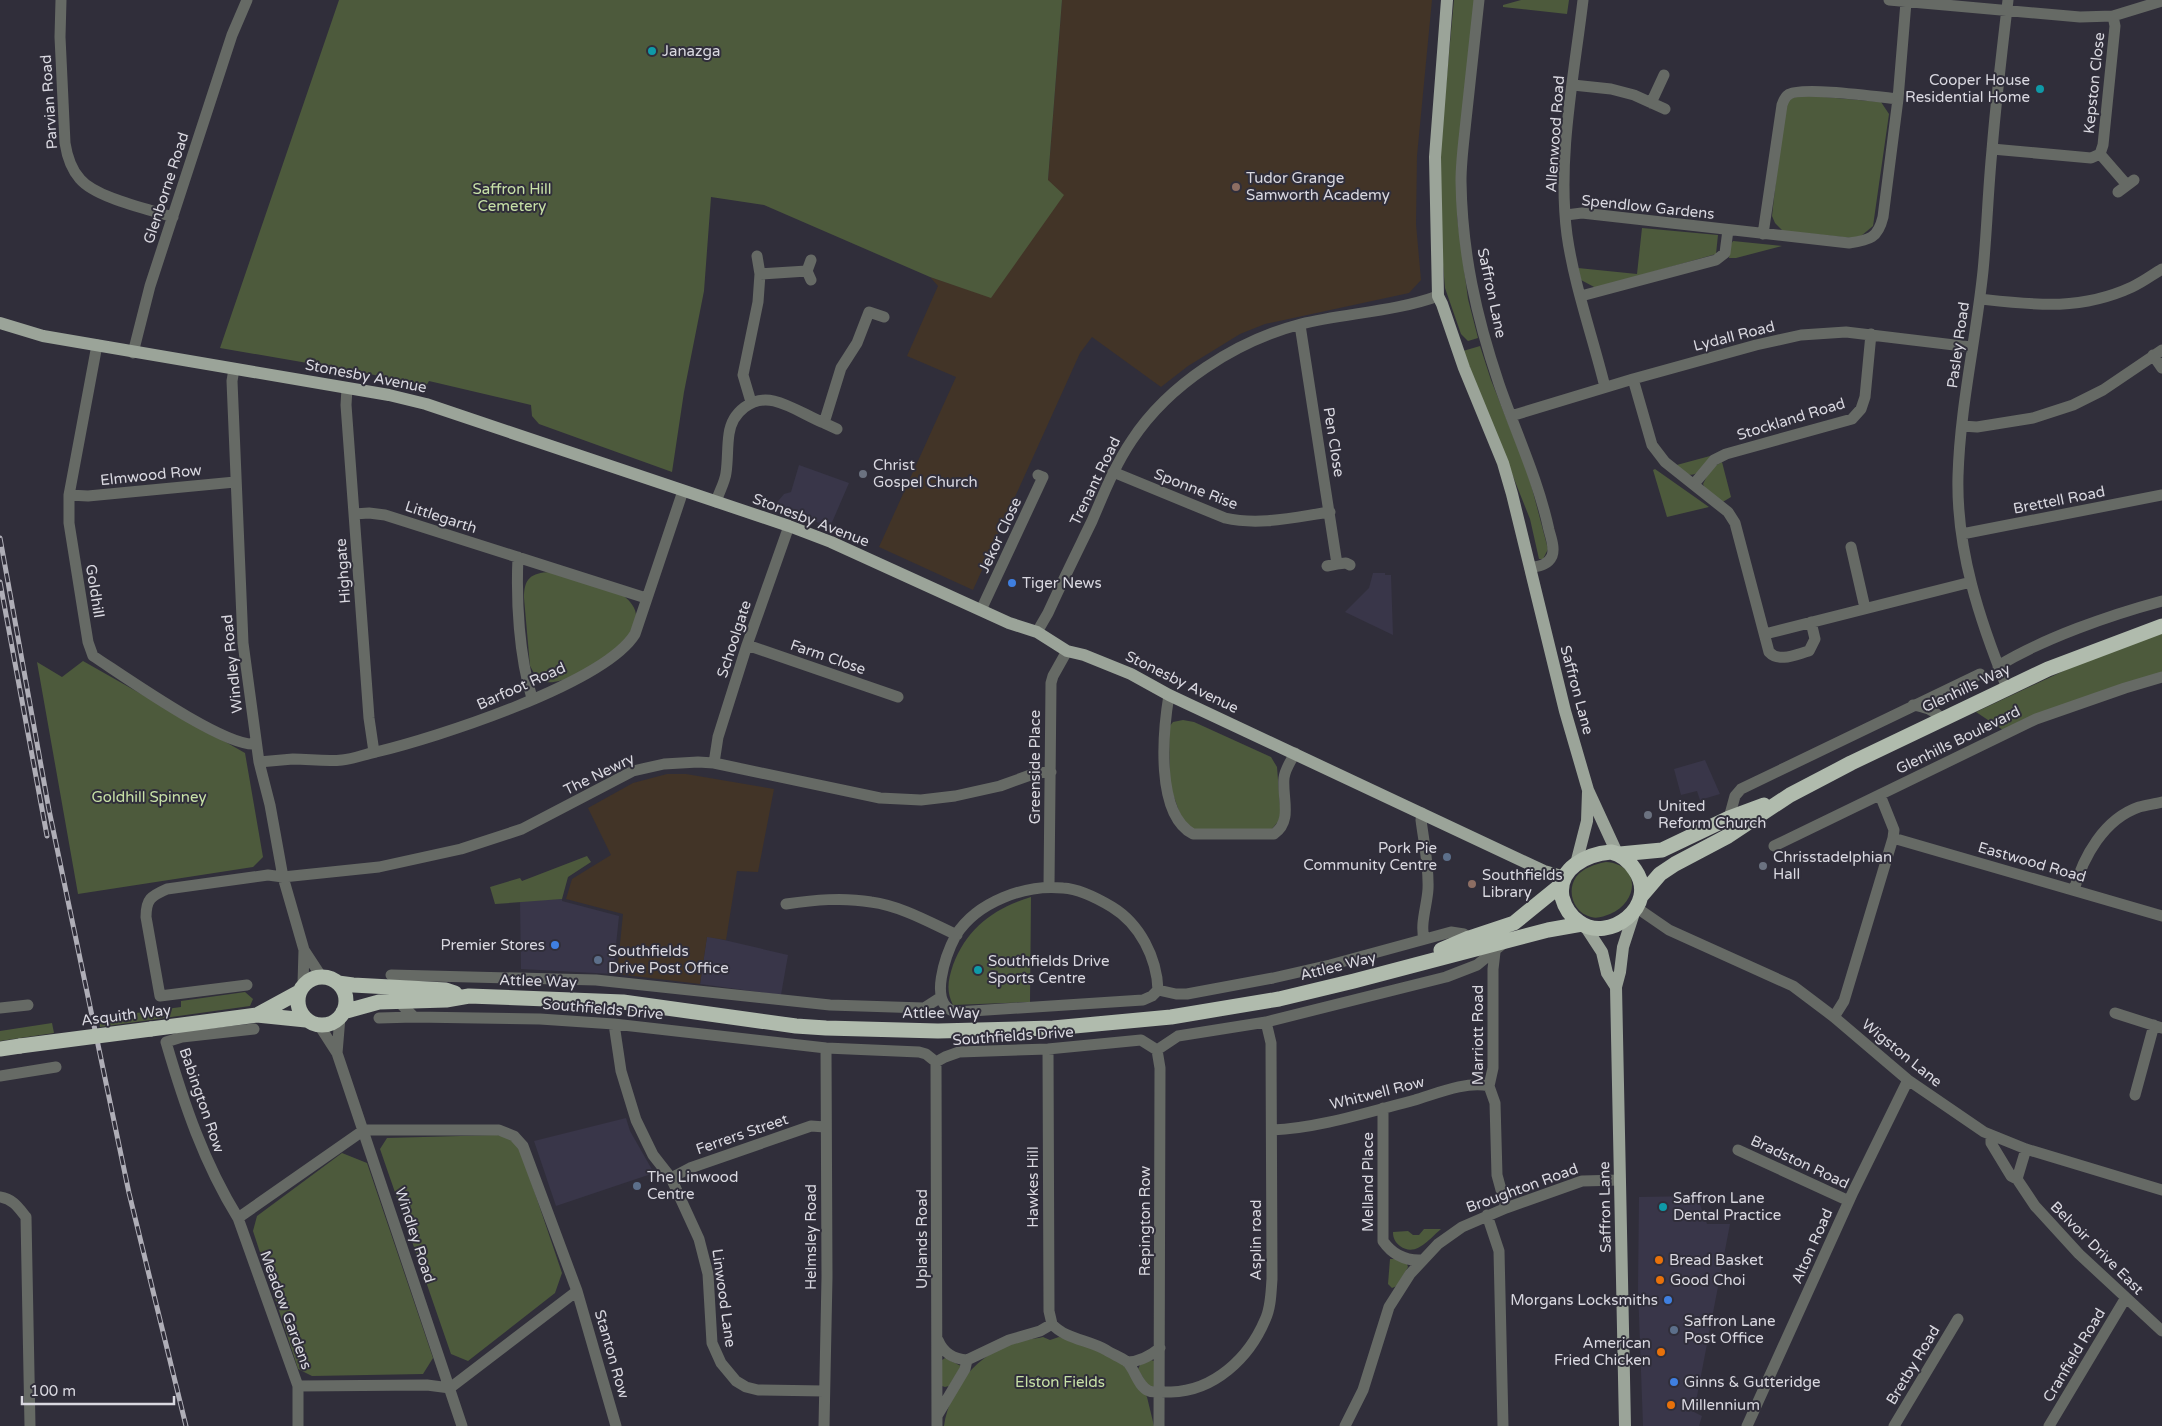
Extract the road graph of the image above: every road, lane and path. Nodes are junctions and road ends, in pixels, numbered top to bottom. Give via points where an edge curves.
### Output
1 (61, 0) edge
2 (247, 0) edge
3 (1448, 0) edge
4 (1478, 0) edge
5 (1583, 0) edge
6 (1889, 0) edge
7 (2162, 1) edge
8 (1906, 2) junction
9 (2007, 5) edge
10 (2113, 16) junction
11 (1664, 75) dead end
12 (1573, 85) junction
13 (1898, 99) junction
14 (1651, 103) junction
15 (1665, 109) dead end
16 (1992, 149) junction
17 (2100, 154) junction
18 (2127, 186) dead end
19 (1566, 215) junction
20 (173, 217) junction
21 (1728, 230) junction
22 (1764, 234) junction
23 (757, 256) dead end
24 (811, 260) dead end
25 (2162, 269) edge
26 (760, 274) junction
27 (1438, 296) junction
28 (1582, 296) junction
29 (1980, 299) junction
30 (884, 317) dead end
31 (0, 323) edge
32 (1300, 324) junction
33 (1871, 334) junction
34 (97, 345) junction
35 (1971, 347) junction
36 (133, 352) junction
37 (2158, 353) edge
38 (2162, 368) edge
39 (234, 369) junction
40 (1633, 378) junction
41 (1605, 387) junction
42 (348, 388) junction
43 (751, 402) junction
44 (1510, 416) junction
45 (824, 423) junction
46 (1962, 426) junction
47 (836, 429) dead end
48 (1113, 472) junction
49 (1038, 475) dead end
50 (235, 482) junction
51 (1694, 484) junction
52 (683, 491) junction
53 (70, 495) junction
54 (2162, 495) edge
55 (716, 502) junction
56 (1330, 512) junction
57 (354, 514) junction
58 (789, 526) junction
59 (1962, 534) junction
60 (1851, 547) dead end
61 (518, 557) junction
62 (1350, 565) dead end
63 (1530, 568) junction
64 (1971, 582) junction
65 (646, 598) junction
66 (2162, 601) edge
67 (1865, 608) junction
68 (981, 610) junction
69 (1811, 622) junction
70 (2162, 626) edge
71 (1037, 632) junction
72 (1765, 634) junction
73 (748, 645) junction
74 (1067, 651) junction
75 (1998, 666) junction
76 (1980, 674) dead end
77 (2162, 678) edge
78 (2007, 688) junction
79 (1169, 695) junction
80 (898, 697) dead end
81 (532, 698) junction
82 (1913, 705) junction
83 (1942, 719) junction
84 (256, 744) junction
85 (374, 752) junction
86 (1295, 753) junction
87 (259, 762) junction
88 (714, 764) junction
89 (1050, 772) junction
90 (1588, 790) junction
91 (1790, 795) junction
92 (1880, 796) junction
93 (2162, 802) edge
94 (1422, 813) junction
95 (1729, 818) junction
96 (1893, 838) junction
97 (1774, 846) dead end
98 (1619, 854) junction
99 (1576, 864) junction
100 (283, 877) junction
101 (1564, 880) junction
102 (1049, 887) junction
103 (2074, 890) junction
104 (786, 904) dead end
105 (1638, 905) junction
106 (2162, 916) edge
107 (1583, 925) junction
108 (957, 935) junction
109 (1468, 938) junction
110 (1424, 939) junction
111 (1506, 941) junction
112 (304, 950) junction
113 (1495, 952) junction
114 (1408, 965) junction
115 (391, 975) dead end
116 (321, 976) junction
117 (416, 976) junction
118 (338, 983) junction
119 (247, 985) dead end
120 (1616, 987) junction
121 (301, 988) junction
122 (1158, 990) junction
123 (400, 995) junction
124 (941, 997) junction
125 (28, 1004) dead end
126 (0, 1008) edge
127 (2115, 1013) dead end
128 (342, 1015) junction
129 (1834, 1016) junction
130 (414, 1017) junction
131 (379, 1018) dead end
132 (255, 1022) junction
133 (312, 1022) junction
134 (1266, 1022) junction
135 (614, 1024) junction
136 (2158, 1027) edge
137 (826, 1048) junction
138 (0, 1049) edge
139 (1048, 1049) junction
140 (1158, 1050) junction
141 (337, 1053) junction
142 (936, 1062) junction
143 (56, 1067) dead end
144 (0, 1076) edge
145 (1908, 1080) junction
146 (1490, 1086) junction
147 (2135, 1095) dead end
148 (1383, 1108) junction
149 (825, 1126) junction
150 (364, 1130) junction
151 (1272, 1130) junction
152 (1991, 1135) junction
153 (1738, 1150) dead end
154 (2026, 1150) junction
155 (671, 1178) junction
156 (2017, 1179) junction
157 (1620, 1180) junction
158 (2162, 1190) edge
159 (0, 1197) edge
160 (1849, 1201) junction
161 (1506, 1208) junction
162 (1487, 1215) junction
163 (238, 1218) junction
164 (1422, 1260) junction
165 (577, 1291) junction
166 (2125, 1299) junction
167 (1958, 1319) dead end
168 (1052, 1324) junction
169 (2162, 1331) edge
170 (937, 1338) junction
171 (1160, 1348) junction
172 (967, 1360) junction
173 (1127, 1362) junction
174 (298, 1386) junction
175 (450, 1388) junction
176 (824, 1391) junction
177 (1159, 1392) junction
178 (937, 1421) edge
179 (30, 1426) edge
180 (298, 1426) edge
181 (462, 1426) edge
182 (616, 1426) edge
183 (824, 1426) edge
184 (1159, 1426) edge
185 (1344, 1426) edge
186 (1503, 1426) edge
187 (1625, 1426) edge
188 (1747, 1426) edge
189 (1894, 1426) edge
190 (2050, 1426) edge

1 - 20 street, Parvian Road via 65,143 72,168 96,192
2 - 20 street, Glenborne Road via 232,35
3 - 27 main road, Saffron Lane via 1434,157
4 - 44 street, Saffron Lane via 1461,178 1462,222 1474,299
5 - 12 street, Allenwood Road
6 - 8 street
7 - 10 street
8 - 9 street
8 - 13 street, Spendlow Gardens
9 - 10 street via 2080,17
9 - 16 street, Pasley Road
10 - 17 street, Kepston Close via 2114,38
11 - 14 street
12 - 14 street via 1610,88
12 - 19 street, Allenwood Road via 1564,168
13 - 22 street, Spendlow Gardens via 1880,230 1873,237 1850,243
13 - 22 street via 1815,91 1787,95 1782,105
14 - 15 street
16 - 17 street, Kepston Close via 2091,158
16 - 29 street, Pasley Road
17 - 18 street, Kepston Close
19 - 21 street, Spendlow Gardens via 1582,213
19 - 28 street, Allenwood Road via 1570,252
20 - 36 street, Glenborne Road
21 - 22 street, Spendlow Gardens
21 - 28 street, Spendlow Gardens via 1725,253 1716,260
23 - 26 street
24 - 26 street via 809,276
25 - 29 street via 2104,298 2075,304 2046,306
26 - 43 street via 758,302 743,374
27 - 32 street, Trenant Road
27 - 63 main road, Saffron Lane via 1503,463
28 - 41 street, Allenwood Road
29 - 35 street, Pasley Road
30 - 45 street via 869,312 857,343 841,368
31 - 34 main road, Stonesby Avenue via 43,336
32 - 48 street, Trenant Road via 1248,344 1184,383 1137,433
32 - 56 street, Pen Close
33 - 35 street, Lydall Road
33 - 40 street, Lydall Road via 1801,335
33 - 51 street, Stockland Road via 1865,396 1861,409 1852,418 1726,454 1714,460
34 - 36 main road, Stonesby Avenue
34 - 53 street, Goldhill
35 - 46 street, Pasley Road
36 - 39 main road, Stonesby Avenue
37 - 38 street
37 - 46 street via 2104,390 2073,405 2033,418 1977,428
39 - 42 main road, Stonesby Avenue
39 - 50 street, Windley Road
40 - 41 street, Lydall Road
40 - 51 street via 1652,446 1665,462
41 - 44 street, Lydall Road
42 - 52 main road, Stonesby Avenue via 426,404
42 - 57 street, Highgate via 346,405
43 - 45 street via 773,401
43 - 55 street via 742,409 729,432 726,475
44 - 63 street, Saffron Lane via 1538,488 1553,550 1546,564
45 - 47 street
46 - 59 street, Pasley Road via 1958,476
48 - 56 street, Sponne Rise via 1241,522
48 - 71 street, Trenant Road
49 - 68 street, Jekor Close via 1043,477
50 - 53 street, Elmwood Row
50 - 84 street, Windley Road via 243,643
51 - 72 street via 1728,512 1735,523
52 - 55 main road, Stonesby Avenue
52 - 65 street, Barfoot Road
53 - 84 street, Goldhill via 70,523 87,636 93,656 194,720 248,745
54 - 59 street, Brettell Road
55 - 58 main road, Stonesby Avenue
56 - 62 street, Pen Close via 1332,565
57 - 61 street, Littlegarth via 385,515
57 - 85 street, Highgate
58 - 68 main road, Stonesby Avenue
58 - 73 street, Schoolgate
59 - 64 street, Pasley Road
60 - 67 street
61 - 65 street, Littlegarth
61 - 81 street via 520,622 526,680
63 - 90 main road, Saffron Lane
64 - 67 street
64 - 75 street, Pasley Road
65 - 81 street, Barfoot Road via 629,644 569,682
66 - 75 street via 2061,636
67 - 69 street
68 - 71 main road, Stonesby Avenue
69 - 72 street
69 - 72 street via 1815,639 1810,651 1783,658 1772,656
70 - 78 highway, Glenhills Way via 2077,657
71 - 74 main road, Stonesby Avenue
73 - 80 street, Farm Close
73 - 88 street, Schoolgate via 718,737
74 - 79 main road, Stonesby Avenue via 1130,674
74 - 89 street, Greenside Place via 1051,683
75 - 78 street, Pasley Road
76 - 82 street
77 - 92 street, Glenhills Boulevard via 2036,719
78 - 83 highway, Glenhills Way
79 - 86 main road, Stonesby Avenue
79 - 86 street via 1164,725 1165,781 1175,817 1193,834 1274,834 1282,829 1286,816 1285,771
81 - 85 street, Barfoot Road via 478,721
82 - 83 street, Glenhills Boulevard via 1937,712
82 - 95 street via 1741,789 1735,796
83 - 91 highway, Glenhills Way
84 - 87 street, Windley Road
85 - 87 street, Barfoot Road via 344,760
86 - 94 main road, Stonesby Avenue
87 - 100 street, Windley Road
88 - 89 street, The Newry via 880,798 921,800 955,796
88 - 100 street, The Newry via 664,764 633,771 522,829 461,849 379,867
89 - 102 street, Greenside Place
90 - 98 main road, Saffron Lane
90 - 99 main road, Saffron Lane via 1587,821
91 - 95 highway, Glenhills Way
91 - 105 highway, Glenhills Way via 1728,836 1660,874
92 - 96 street via 1894,830
92 - 97 street, Glenhills Boulevard
93 - 103 street via 2138,807 2117,819 2086,857
94 - 101 main road, Stonesby Avenue
94 - 110 street via 1428,875
95 - 98 highway, Glenhills Way via 1662,850
96 - 103 street, Eastwood Road
96 - 129 street via 1844,1001
98 - 99 highway via 1592,855
98 - 105 highway via 1638,873 1642,886
99 - 101 highway
100 - 112 street, Windley Road
100 - 119 street, The Newry via 167,888 155,894 146,905 160,996
101 - 107 highway via 1562,893 1566,907
101 - 109 highway, Attlee Way via 1514,923
102 - 108 street via 1034,888 997,900 981,910
102 - 122 street via 1090,895 1129,920 1151,954 1158,975
103 - 106 street, Eastwood Road
104 - 108 street via 824,899 871,902 913,914
105 - 107 highway via 1612,925 1594,928
105 - 120 main road, Saffron Lane via 1623,948
105 - 129 street, Wigston Lane via 1668,930 1793,986
107 - 111 highway, Attlee Way
107 - 120 main road, Saffron Lane via 1602,952 1607,973
108 - 124 street via 944,964
109 - 110 street via 1451,932
109 - 114 highway, Attlee Way
110 - 122 street via 1273,978 1187,994
111 - 113 street
111 - 114 highway, Attlee Way
112 - 116 street, Windley Road
112 - 121 street, Windley Road
113 - 134 street via 1477,965 1446,977
113 - 146 street, Marriott Road via 1494,1068
114 - 123 highway, Attlee Way via 1279,999 1171,1017 996,1030 826,1028 623,1002 469,996 446,1000
115 - 117 street, Southfields Drive
116 - 118 highway
116 - 121 highway
117 - 123 street
117 - 124 street, Southfields Drive via 596,980 830,1005 924,1008
118 - 123 highway, Attlee Way
118 - 128 highway via 345,994 346,1006
120 - 157 main road, Saffron Lane
121 - 132 highway, Asquith Way
121 - 133 highway via 297,1004
122 - 124 street, Southfields Drive via 1143,1000 956,1012 946,1008
123 - 128 highway, Attlee Way
123 - 130 street
125 - 126 street
127 - 136 street
128 - 133 highway via 334,1022
128 - 141 street, Windley Road
129 - 145 street, Wigston Lane
130 - 131 street, Southfields Drive
130 - 135 street, Southfields Drive
132 - 133 highway, Asquith Way
132 - 138 highway, Asquith Way, bridge via 150,1029
132 - 163 street, Babington Row via 166,1042 198,1140
133 - 141 street, Windley Road
134 - 140 street via 1178,1036
134 - 151 street, Asplin road via 1271,1043
135 - 137 street, Southfields Drive
135 - 155 street, Linwood Lane via 627,1096 653,1155
136 - 147 street
137 - 142 street, Southfields Drive via 919,1052
137 - 149 street, Helmsley Road
139 - 140 street, Southfields Drive via 1141,1040
139 - 142 street, Southfields Drive via 958,1052
139 - 168 street, Hawkes Hill via 1049,1311
140 - 171 street, Repington Row
141 - 150 street, Windley Road
142 - 170 street, Uplands Road
143 - 144 street
145 - 152 street, Wigston Lane
145 - 160 street, Alton Road
146 - 148 street, Whitwell Row via 1471,1084
146 - 161 street, Marriott Road via 1495,1103 1497,1175
148 - 151 street, Whitwell Row via 1294,1129
148 - 164 street, Melland Place via 1383,1241 1398,1255
149 - 155 street, Ferrers Street via 811,1126 690,1168
149 - 176 street, Helmsley Road via 827,1277
150 - 163 street
150 - 165 street via 499,1130 514,1136 523,1146
150 - 175 street, Windley Road
151 - 177 street, Asplin road via 1272,1279 1266,1318 1252,1346 1226,1372 1190,1390
152 - 154 street, Wigston Lane
152 - 156 street, Belvoir Drive East via 1991,1143 2011,1176
153 - 160 street, Bradston Road
154 - 156 street
154 - 158 street, Wigston Lane
155 - 176 street, Linwood Lane via 704,1254 712,1343 720,1363 746,1387
156 - 166 street, Belvoir Drive East via 2078,1254
157 - 161 street, Broughton Road via 1582,1181
157 - 187 main road, Saffron Lane
159 - 179 street via 17,1205 26,1217
160 - 188 street, Alton Road
161 - 162 street, Broughton Road
162 - 164 street, Broughton Road via 1450,1234
162 - 186 street via 1499,1251
163 - 174 street, Meadow Gardens
164 - 185 street, Broughton Road via 1389,1307 1363,1390
165 - 175 street
165 - 182 street, Stanton Row
166 - 169 street, Belvoir Drive East
166 - 190 street, Cranfield Road
167 - 189 street, Bretby Road
168 - 172 street
168 - 173 street via 1060,1332 1094,1344
170 - 172 street via 949,1354
170 - 178 street, Uplands Road
171 - 173 street via 1138,1361
171 - 177 street, Repington Row
172 - 178 street
173 - 177 street via 1144,1387
174 - 175 street, Meadow Gardens via 427,1385
174 - 180 street
175 - 181 street, Windley Road
176 - 183 street, Helmsley Road
177 - 184 street

